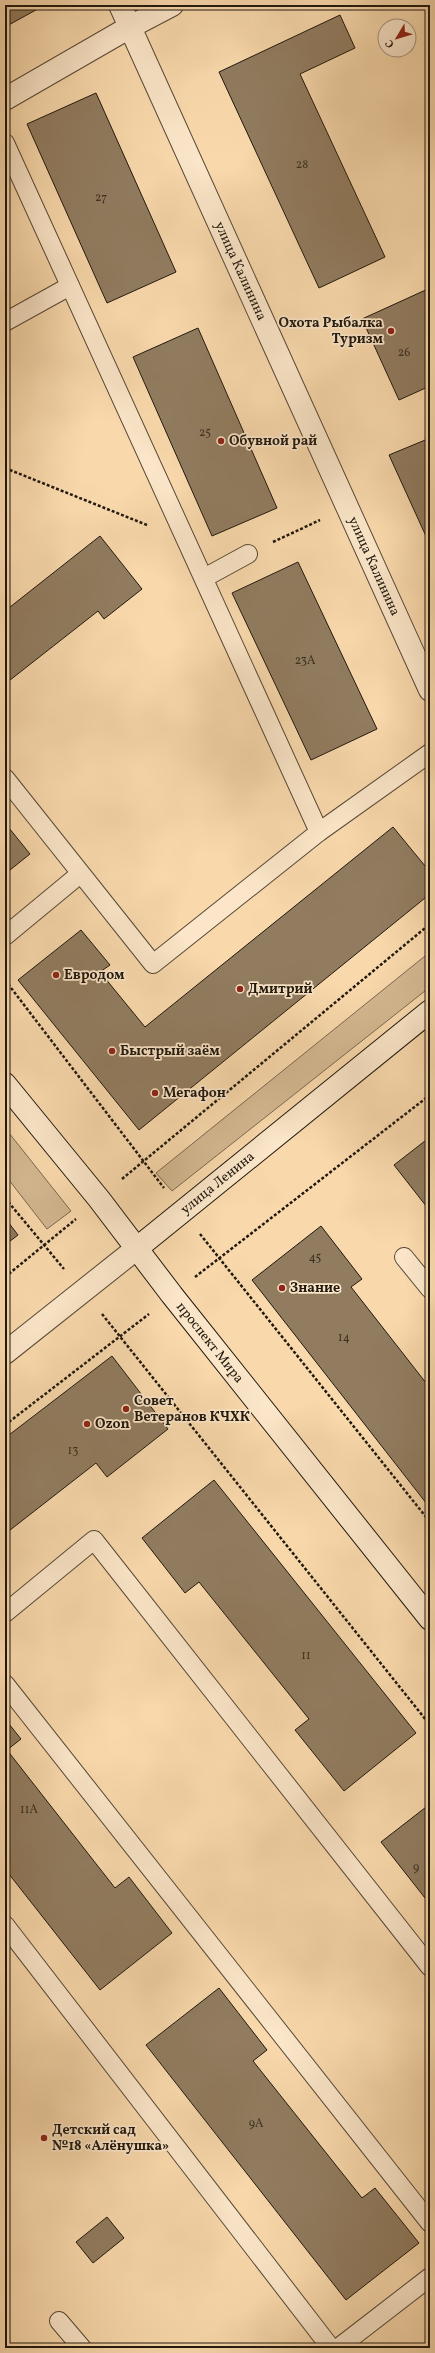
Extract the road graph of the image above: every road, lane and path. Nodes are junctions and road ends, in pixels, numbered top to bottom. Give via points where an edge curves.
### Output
1 (120, 5) edge
2 (172, 5) edge
3 (130, 27) junction
4 (5, 99) edge
5 (5, 143) edge
6 (70, 286) junction
7 (5, 322) edge
8 (5, 468) edge
9 (347, 507) junction
10 (187, 541) junction
11 (248, 554) joint
12 (204, 578) junction
13 (430, 690) edge
14 (430, 753) edge
15 (5, 778) edge
16 (319, 832) junction
17 (80, 874) junction
18 (430, 924) edge
19 (5, 936) edge
20 (5, 980) edge
21 (430, 1011) edge
22 (6, 1089) edge
23 (430, 1094) edge
24 (142, 1161) junction
25 (100, 1199) junction
26 (182, 1211) junction
27 (136, 1249) junction
28 (219, 1257) junction
29 (404, 1257) dead end
30 (5, 1277) edge
31 (193, 1278) dead end
32 (430, 1288) edge
33 (5, 1353) edge
34 (5, 1425) edge
35 (430, 1522) edge
36 (5, 1613) edge
37 (430, 1619) edge
38 (5, 1684) edge
39 (430, 1725) edge
40 (5, 1925) edge
41 (430, 1967) edge
42 (430, 2223) edge
43 (430, 2277) edge
44 (60, 2321) dead end
45 (82, 2348) edge
46 (331, 2348) edge
47 (338, 2348) edge

1 - 3 street, улица Калинина
2 - 3 street
3 - 4 street
3 - 9 street, улица Калинина
5 - 6 lane
6 - 7 lane
6 - 10 lane
8 - 10 path
9 - 11 path
9 - 13 street, улица Калинина
10 - 12 lane
11 - 12 lane
12 - 16 lane
14 - 16 lane
15 - 17 lane
16 - 17 lane via 153,964
17 - 19 lane
18 - 24 path
20 - 24 path
21 - 26 street, улица Ленина
22 - 25 street, проспект Мира
23 - 28 path
24 - 25 path
24 - 26 path
25 - 27 street, проспект Мира
25 - 30 path
26 - 27 street, улица Ленина
26 - 28 path
27 - 33 street, улица Ленина
27 - 37 street, проспект Мира
28 - 31 path
28 - 35 path
29 - 32 lane
34 - 39 path via 119,1337
36 - 41 lane via 94,1540
38 - 42 lane
40 - 46 lane
43 - 47 lane
44 - 45 lane

